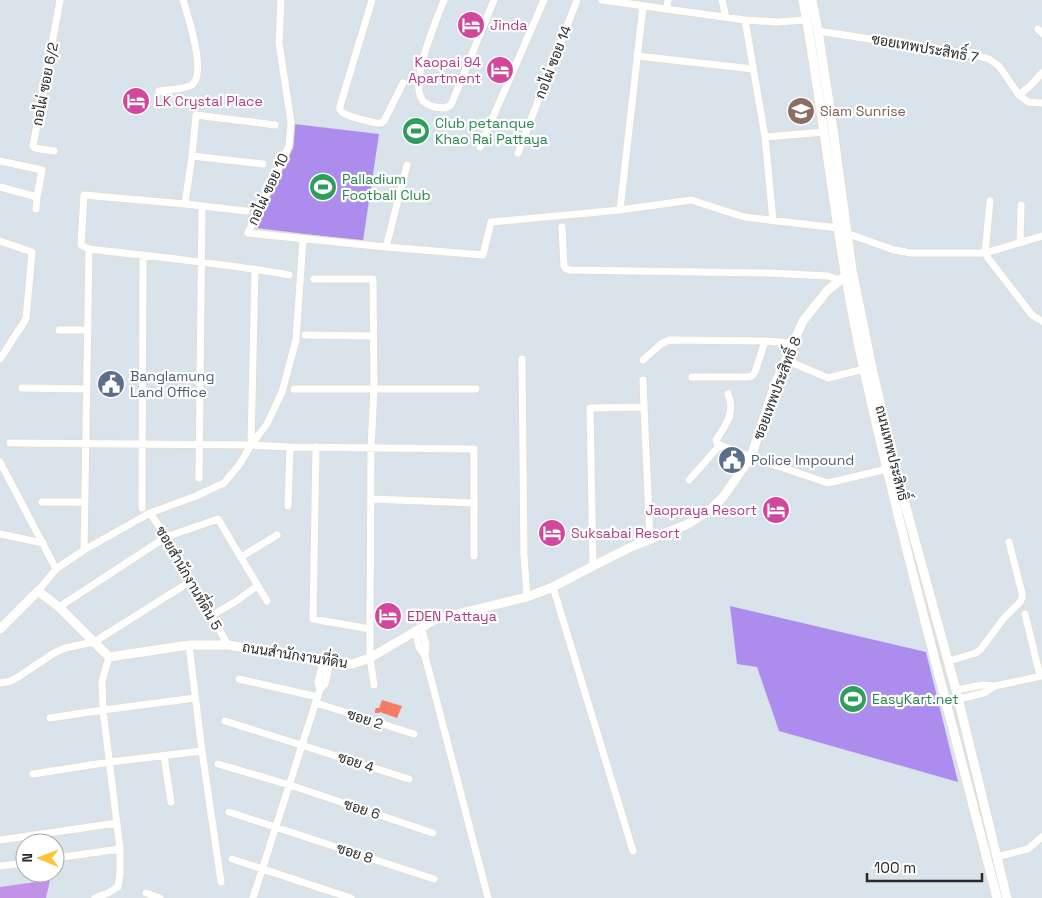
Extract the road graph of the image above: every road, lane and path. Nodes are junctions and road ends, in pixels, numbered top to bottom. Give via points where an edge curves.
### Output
1 (60, 0) edge
2 (183, 0) edge
3 (281, 0) edge
4 (372, 0) edge
5 (444, 0) edge
6 (494, 0) edge
7 (544, 0) edge
8 (577, 0) edge
9 (602, 0) edge
10 (668, 0) edge
11 (722, 0) edge
12 (803, 0) edge
13 (812, 0) edge
14 (612, 1) edge
15 (643, 6) junction
16 (667, 9) junction
17 (726, 17) junction
18 (745, 20) junction
19 (806, 20) junction
20 (818, 31) junction
21 (637, 56) junction
22 (753, 69) junction
23 (1042, 74) edge
24 (403, 83) dead end
25 (159, 91) dead end
26 (1019, 95) junction
27 (1042, 103) edge
28 (275, 126) dead end
29 (824, 132) junction
30 (765, 137) junction
31 (480, 147) dead end
32 (54, 151) dead end
33 (518, 153) dead end
34 (192, 156) junction
35 (0, 161) edge
36 (263, 164) dead end
37 (406, 165) dead end
38 (0, 187) edge
39 (37, 197) junction
40 (990, 200) dead end
41 (185, 204) junction
42 (202, 206) junction
43 (1021, 206) dead end
44 (36, 209) dead end
45 (620, 210) junction
46 (246, 211) dead end
47 (773, 221) junction
48 (562, 227) dead end
49 (838, 228) junction
50 (846, 233) junction
51 (1042, 236) edge
52 (303, 238) junction
53 (0, 241) edge
54 (1020, 243) junction
55 (386, 247) junction
56 (89, 249) junction
57 (985, 253) junction
58 (143, 256) junction
59 (202, 262) junction
60 (255, 269) junction
61 (288, 275) dead end
62 (846, 276) junction
63 (314, 279) dead end
64 (1042, 320) edge
65 (59, 330) dead end
66 (88, 330) junction
67 (305, 335) dead end
68 (373, 336) junction
69 (765, 341) junction
70 (793, 343) junction
71 (522, 359) dead end
72 (0, 360) edge
73 (643, 360) dead end
74 (786, 360) junction
75 (864, 369) junction
76 (692, 377) dead end
77 (643, 380) dead end
78 (22, 388) dead end
79 (87, 389) junction
80 (374, 389) junction
81 (476, 389) dead end
82 (294, 390) dead end
83 (728, 394) dead end
84 (644, 407) junction
85 (10, 443) dead end
86 (86, 444) junction
87 (142, 444) junction
88 (199, 445) junction
89 (251, 445) junction
90 (720, 445) junction
91 (290, 447) junction
92 (316, 447) junction
93 (370, 448) junction
94 (752, 457) junction
95 (0, 462) edge
96 (887, 468) junction
97 (200, 478) dead end
98 (689, 480) dead end
99 (371, 499) junction
100 (42, 502) dead end
101 (84, 502) junction
102 (474, 503) junction
103 (288, 506) dead end
104 (142, 508) dead end
105 (150, 512) junction
106 (0, 534) edge
107 (277, 535) dead end
108 (166, 537) junction
109 (650, 539) junction
110 (1010, 542) dead end
111 (43, 543) junction
112 (84, 550) junction
113 (474, 556) dead end
114 (241, 557) junction
115 (593, 566) junction
116 (56, 569) junction
117 (191, 581) junction
118 (257, 586) junction
119 (553, 587) junction
120 (38, 591) junction
121 (527, 597) junction
122 (267, 601) dead end
123 (59, 607) junction
124 (1025, 614) dead end
125 (211, 616) junction
126 (370, 629) junction
127 (418, 629) junction
128 (0, 630) edge
129 (94, 642) junction
130 (189, 644) junction
131 (228, 645) junction
132 (109, 657) junction
133 (370, 658) junction
134 (327, 661) junction
135 (949, 661) junction
136 (1041, 676) edge
137 (239, 679) dead end
138 (0, 683) edge
139 (374, 684) dead end
140 (995, 686) junction
141 (956, 690) junction
142 (195, 698) junction
143 (317, 700) junction
144 (959, 700) junction
145 (104, 710) junction
146 (50, 718) dead end
147 (225, 721) dead end
148 (414, 734) dead end
149 (303, 745) junction
150 (202, 751) junction
151 (164, 756) junction
152 (110, 762) junction
153 (218, 764) dead end
154 (33, 774) dead end
155 (409, 779) dead end
156 (290, 785) junction
157 (171, 802) dead end
158 (229, 812) dead end
159 (117, 823) junction
160 (276, 827) junction
161 (434, 833) dead end
162 (1042, 837) edge
163 (0, 840) edge
164 (120, 849) junction
165 (633, 851) dead end
166 (65, 857) edge
167 (996, 857) junction
168 (232, 859) dead end
169 (15, 864) edge
170 (0, 866) edge
171 (262, 869) junction
172 (434, 880) dead end
173 (221, 882) dead end
174 (146, 893) dead end
175 (95, 898) edge
176 (160, 898) edge
177 (253, 898) edge
178 (351, 898) edge
179 (488, 898) edge
180 (997, 898) edge
181 (1007, 898) edge

1 - 32 street, กอไผ่ ซอย 6/2 via 33,146
2 - 25 street via 194,33 197,76 194,84
3 - 52 street, กอไผ่ ซอย 10 via 279,44 291,122 288,146 248,233
4 - 24 street via 340,109 380,123
5 - 6 street via 424,56 419,86 423,101 429,106 445,108 451,104
7 - 31 street
8 - 33 street, กอไผ่ ซอย 14
9 - 14 street
10 - 16 street
11 - 17 street
12 - 19 main road, ถนนเทพประสิทธิ์
13 - 20 main road, ถนนเทพประสิทธิ์
14 - 15 street
15 - 16 street
15 - 21 street
16 - 17 street
17 - 18 street
18 - 19 street
18 - 22 street
19 - 20 main road
19 - 29 main road, ถนนเทพประสิทธิ์
20 - 26 street, ซอยเทพประสิทธิ์ 7 via 989,59
20 - 50 main road, ถนนเทพประสิทธิ์
21 - 22 street
21 - 45 street
22 - 30 street
23 - 26 street
26 - 27 street via 1028,102
28 - 34 street via 196,115
29 - 30 street
29 - 49 main road, ถนนเทพประสิทธิ์
30 - 47 street
34 - 36 street
34 - 41 street
35 - 39 street via 42,170
37 - 55 street
38 - 39 street
39 - 44 street
40 - 57 street
41 - 42 street
41 - 56 street via 84,195 80,245
42 - 46 street
42 - 59 street
43 - 54 street
45 - 47 street via 691,200 744,217
45 - 55 street via 491,222 483,255
47 - 49 street
48 - 62 street via 564,266 569,270
49 - 62 main road, ถนนเทพประสิทธิ์
50 - 57 street via 911,253
50 - 62 main road, ถนนเทพประสิทธิ์
51 - 54 street
52 - 55 street
52 - 89 street via 296,340 282,392 267,424
53 - 72 street via 32,252 26,319
54 - 57 street
56 - 58 street
56 - 66 street
57 - 64 street via 1032,314
58 - 59 street
58 - 87 street
59 - 60 street
59 - 88 street
60 - 61 street
60 - 89 street
62 - 70 main road, ซอยเทพประสิทธิ์ 8 via 827,291 803,322
62 - 75 main road, ถนนเทพประสิทธิ์
62 - 135 main road, ถนนเทพประสิทธิ์
63 - 68 street via 373,279
65 - 66 street
66 - 79 street
67 - 68 street
68 - 80 street
69 - 70 street
69 - 73 street via 669,340
69 - 76 street via 752,376
70 - 74 main road, ซอยเทพประสิทธิ์ 8
71 - 121 street
74 - 75 street via 828,378
74 - 94 main road, ซอยเทพประสิทธิ์ 8
75 - 96 main road, ถนนเทพประสิทธิ์
77 - 84 street
78 - 79 street
79 - 86 street
80 - 81 street
80 - 82 street
80 - 93 street
83 - 90 street via 730,414 716,440
84 - 109 street
84 - 115 street via 590,408
85 - 86 street
86 - 87 street
86 - 101 street
87 - 88 street
87 - 104 street
88 - 89 street
88 - 97 street
89 - 91 street
89 - 105 street via 224,483
90 - 94 street
90 - 98 street
91 - 92 street
91 - 103 street
92 - 93 street
92 - 126 street via 313,620
93 - 99 street
93 - 102 street via 474,449
94 - 96 street via 828,483
94 - 109 main road, ถนนสำนักงานที่ดิน via 711,509 688,524
95 - 111 street
96 - 180 main road, ถนนเทพประสิทธิ์
99 - 102 street
99 - 126 street
100 - 101 street
101 - 112 street
102 - 113 street
105 - 108 street, ซอยสำนักงานที่ดิน 5
105 - 112 street
106 - 111 street
107 - 114 street
108 - 114 street via 218,519
108 - 117 street, ซอยสำนักงานที่ดิน 5
108 - 123 street
109 - 115 main road, ถนนสำนักงานที่ดิน
110 - 135 street via 1022,593 1020,602 981,649
111 - 116 street
112 - 116 street
114 - 118 street
115 - 119 main road, ถนนสำนักงานที่ดิน
116 - 120 street
117 - 125 street, ซอยสำนักงานที่ดิน 5
117 - 129 street
118 - 122 street
118 - 125 street
119 - 121 main road, ถนนสำนักงานที่ดิน
119 - 165 street
120 - 123 main road
120 - 128 main road
121 - 127 main road, ถนนสำนักงานที่ดิน via 436,618
123 - 129 main road
124 - 136 street
125 - 131 street, ซอยสำนักงานที่ดิน 5
126 - 133 street
127 - 133 main road, ถนนสำนักงานที่ดิน
127 - 179 street via 419,647 425,656
129 - 132 main road
129 - 138 street via 65,648 11,681
130 - 131 main road, ถนนสำนักงานที่ดิน
130 - 132 main road, ถนนสำนักงานที่ดิน
130 - 142 street
131 - 134 main road, ถนนสำนักงานที่ดิน
132 - 145 street via 102,681
133 - 134 main road, ถนนสำนักงานที่ดิน via 352,664
133 - 139 street
134 - 143 street via 318,682
135 - 141 main road, ถนนเทพประสิทธิ์
136 - 140 street
137 - 143 street, ซอย 2
140 - 141 street
140 - 144 street via 984,693
141 - 144 main road, ถนนเทพประสิทธิ์
142 - 145 street
142 - 150 street
143 - 148 street, ซอย 2
143 - 149 street
144 - 167 main road, ถนนเทพประสิทธิ์
145 - 146 street
145 - 152 street
147 - 149 street, ซอย 4
149 - 155 street, ซอย 4
149 - 156 street
150 - 151 street
150 - 173 street
151 - 152 street
151 - 157 street
152 - 154 street
152 - 159 street
153 - 156 street, ซอย 6
156 - 160 street
156 - 161 street, ซอย 6
158 - 160 street, ซอย 8
159 - 163 street
159 - 164 street
160 - 171 street
160 - 172 street, ซอย 8
162 - 167 street via 1028,849
164 - 166 street
164 - 175 street via 118,887
167 - 181 main road, ถนนเทพประสิทธิ์
168 - 171 street
169 - 170 street
171 - 177 street
171 - 178 street
174 - 176 street

